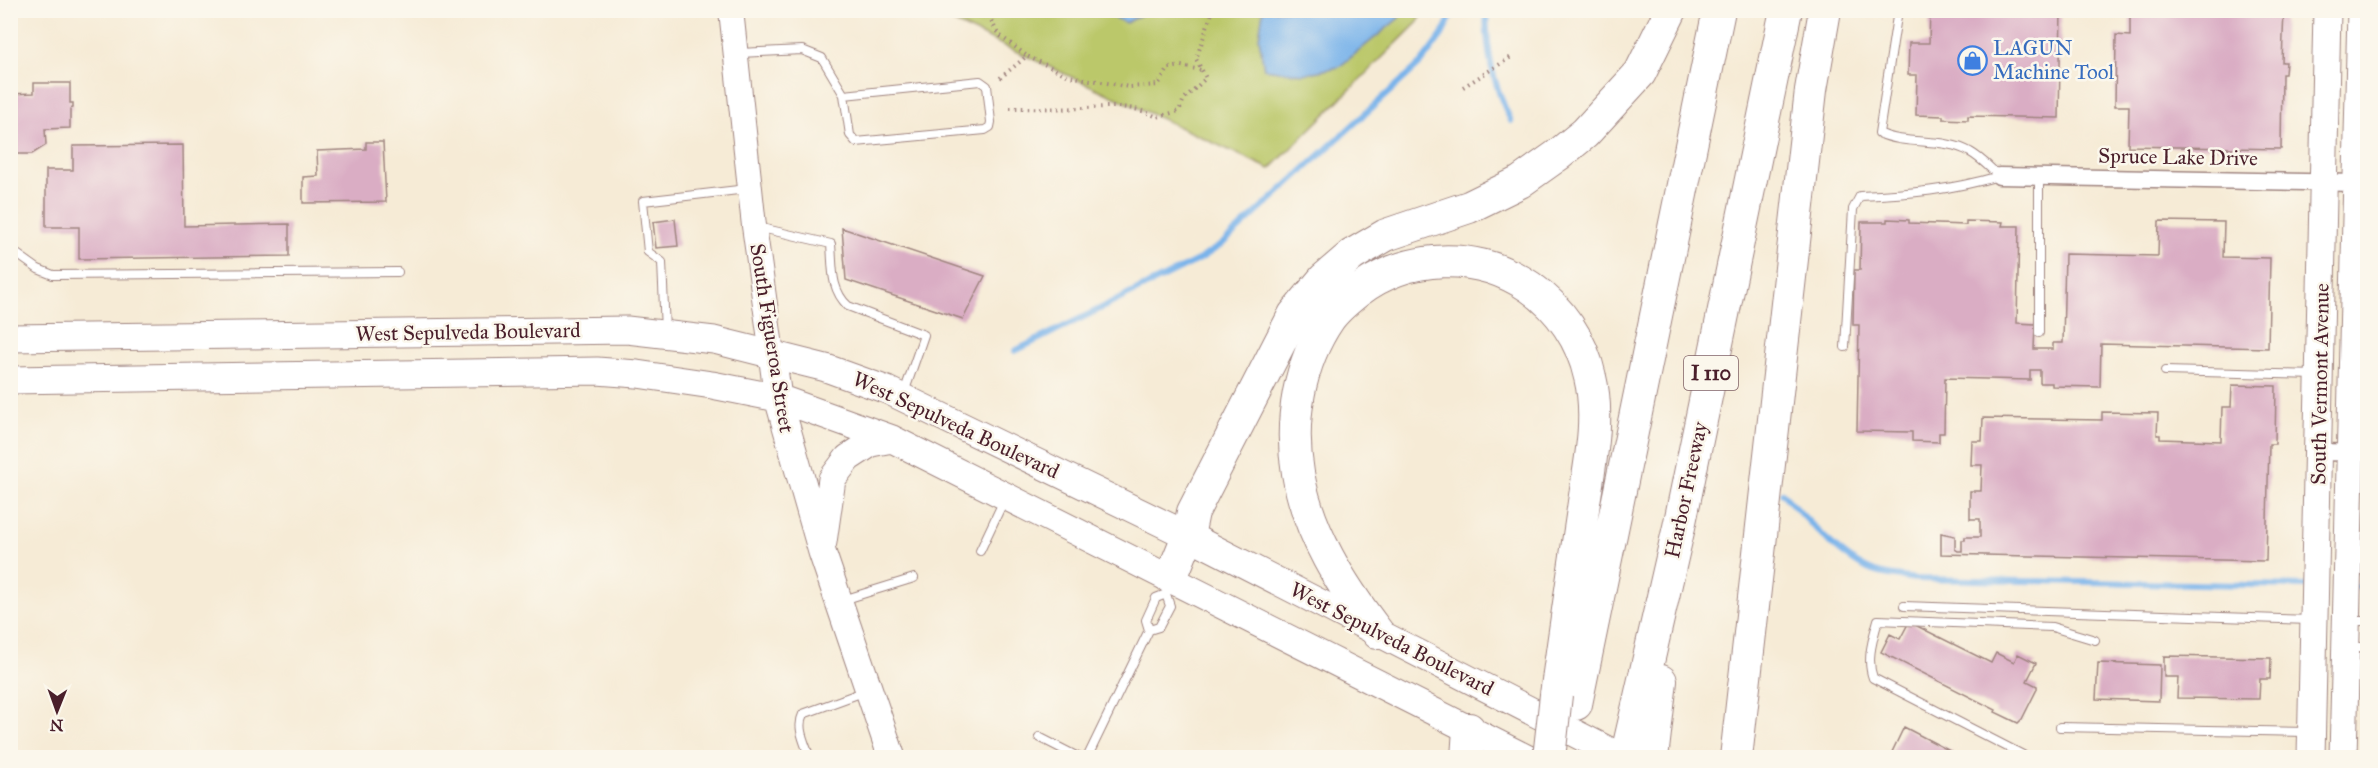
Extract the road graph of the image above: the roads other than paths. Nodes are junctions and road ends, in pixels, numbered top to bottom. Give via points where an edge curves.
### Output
1 (731, 10) edge
2 (1671, 10) edge
3 (1719, 10) edge
4 (1786, 10) edge
5 (1825, 10) edge
6 (1898, 10) edge
7 (2327, 10) edge
8 (2361, 10) edge
9 (735, 53) junction
10 (844, 94) junction
11 (1999, 176) junction
12 (2039, 178) junction
13 (2323, 182) junction
14 (2357, 183) junction
15 (750, 188) junction
16 (754, 226) junction
17 (10, 249) edge
18 (398, 272) dead end
19 (2039, 333) dead end
20 (666, 335) junction
21 (10, 338) edge
22 (1845, 347) dead end
23 (771, 354) junction
24 (2165, 371) dead end
25 (2320, 375) junction
26 (10, 380) edge
27 (902, 396) junction
28 (778, 398) junction
29 (892, 439) junction
30 (2318, 452) junction
31 (2359, 453) edge
32 (1005, 496) junction
33 (1188, 536) junction
34 (822, 552) junction
35 (980, 552) dead end
36 (914, 578) dead end
37 (1168, 586) junction
38 (837, 602) junction
39 (1904, 606) dead end
40 (2314, 615) junction
41 (2355, 629) edge
42 (1149, 630) junction
43 (1378, 633) junction
44 (2095, 639) dead end
45 (869, 690) junction
46 (1566, 700) junction
47 (2060, 727) dead end
48 (1039, 737) dead end
49 (1468, 743) edge
50 (2311, 745) edge
51 (1637, 751) edge
52 (2023, 755) dead end
53 (810, 758) edge
54 (892, 758) edge
55 (1080, 758) edge
56 (1087, 758) edge
57 (1526, 758) edge
58 (1549, 758) edge
59 (1566, 758) edge
60 (1736, 758) edge
61 (2343, 758) edge

1 - 9 main road, South Figueroa Street
2 - 33 highway via 1640,73 1585,133 1558,155 1520,182 1469,207 1386,235 1352,255 1310,295 1289,324 1218,462 1193,512
3 - 46 highway
4 - 51 highway, Harbor Freeway / I 110 via 1679,526
5 - 60 highway via 1811,90
6 - 11 lane via 1879,133 1957,147 1970,152
7 - 13 main road, South Vermont Avenue
8 - 14 main road, South Vermont Avenue
9 - 10 lane via 802,50 822,58
9 - 15 main road, South Figueroa Street
10 - 10 lane via 850,135 856,142 990,127 987,86 980,81
11 - 12 street, Spruce Lake Drive
11 - 22 lane via 1960,187 1860,196 1853,209
12 - 13 street, Spruce Lake Drive
12 - 19 lane
13 - 14 street, Spruce Lake Drive
13 - 25 main road, South Vermont Avenue
14 - 31 main road, South Vermont Avenue
15 - 16 main road, South Figueroa Street
15 - 20 lane via 643,201 648,252 662,262
16 - 23 main road, South Figueroa Street
16 - 27 lane via 831,243 838,297 848,306 924,335
17 - 18 lane via 53,275
20 - 21 main road, West Sepulveda Boulevard via 627,330 552,330
20 - 23 main road, West Sepulveda Boulevard via 714,340
23 - 27 main road, West Sepulveda Boulevard via 826,368
23 - 28 main road, South Figueroa Street
24 - 25 lane
25 - 30 main road, South Vermont Avenue
26 - 28 main road, West Sepulveda Boulevard via 597,371 701,383
27 - 33 main road, West Sepulveda Boulevard
28 - 29 main road, West Sepulveda Boulevard
28 - 34 main road, South Figueroa Street
29 - 32 main road, West Sepulveda Boulevard
29 - 34 main road via 871,443 848,458 832,479
30 - 31 street
30 - 40 main road, South Vermont Avenue
31 - 41 main road, South Vermont Avenue via 2349,567
32 - 35 lane
32 - 37 main road, West Sepulveda Boulevard
33 - 37 highway
33 - 43 main road, West Sepulveda Boulevard
34 - 38 main road, South Figueroa Street
36 - 38 lane
37 - 42 lane via 1156,598 1146,620
37 - 42 lane via 1170,606 1160,627
37 - 49 main road, West Sepulveda Boulevard
38 - 45 main road, South Figueroa Street
39 - 40 lane
40 - 50 main road, South Vermont Avenue
41 - 61 main road, South Vermont Avenue
42 - 56 lane
43 - 46 highway via 1350,597 1312,523 1297,472 1298,392 1309,356 1329,318 1372,280 1402,267 1436,260 1472,262 1519,280 1555,308 1579,344 1590,376 1594,429
43 - 51 main road, West Sepulveda Boulevard
44 - 52 lane via 2052,627 1878,620 1869,668 1873,678
45 - 53 lane via 803,714 800,729
45 - 54 main road, South Figueroa Street
46 - 58 highway, bridge
46 - 59 highway
47 - 50 lane
48 - 55 lane
49 - 57 main road, West Sepulveda Boulevard

